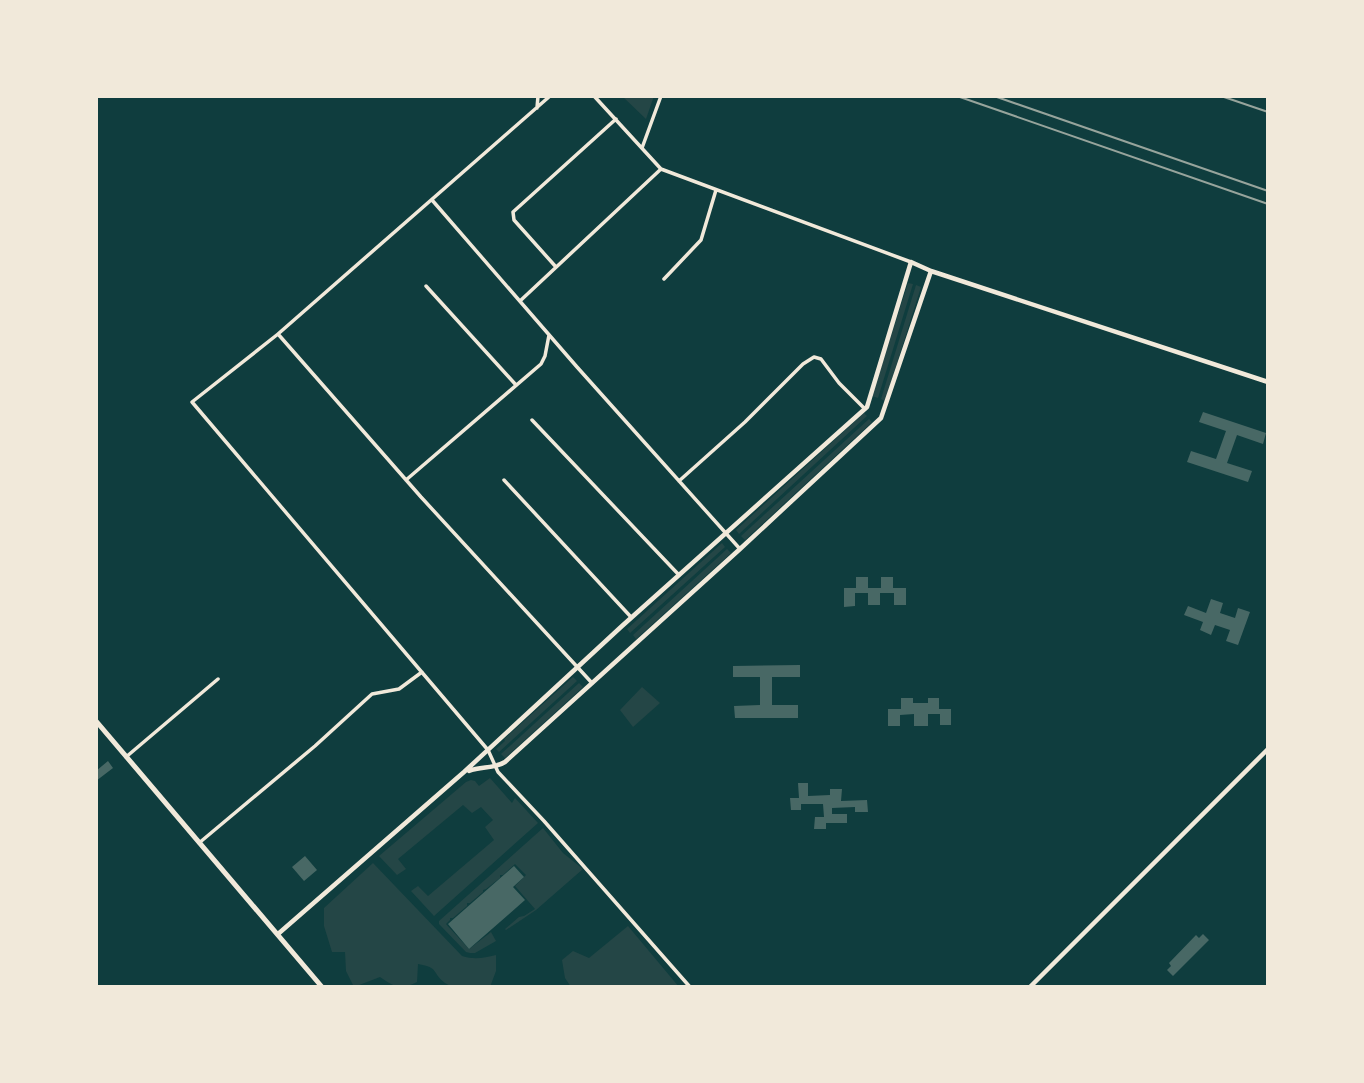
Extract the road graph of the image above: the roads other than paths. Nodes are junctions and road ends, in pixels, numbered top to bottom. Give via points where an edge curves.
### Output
1 (538, 96) edge
2 (550, 96) edge
3 (594, 96) edge
4 (661, 96) edge
5 (537, 108) junction
6 (616, 120) junction
7 (642, 148) junction
8 (661, 169) junction
9 (716, 190) junction
10 (432, 200) junction
11 (911, 262) junction
12 (556, 267) junction
13 (930, 271) junction
14 (664, 279) dead end
15 (426, 286) dead end
16 (520, 300) junction
17 (278, 334) junction
18 (549, 334) junction
19 (1268, 382) edge
20 (516, 385) junction
21 (864, 409) junction
22 (532, 420) dead end
23 (406, 480) junction
24 (504, 480) dead end
25 (679, 481) junction
26 (726, 534) junction
27 (740, 550) junction
28 (679, 575) junction
29 (632, 617) junction
30 (577, 668) junction
31 (422, 672) junction
32 (218, 679) dead end
33 (592, 683) junction
34 (96, 720) edge
35 (488, 750) junction
36 (1268, 750) edge
37 (126, 757) junction
38 (494, 767) junction
39 (464, 772) junction
40 (199, 843) junction
41 (278, 934) junction
42 (322, 987) edge
43 (690, 987) edge
44 (1030, 987) edge

1 - 5 street
2 - 5 street
3 - 6 street
4 - 7 street
5 - 10 street
6 - 7 street
6 - 12 street via 513,212 514,220
7 - 8 street
8 - 9 street
8 - 12 street
9 - 11 street
9 - 14 street via 701,240
10 - 16 street
10 - 17 street
11 - 13 street
11 - 21 street
12 - 16 street
13 - 19 street
13 - 27 street via 881,418
15 - 20 street
16 - 18 street
17 - 23 street
17 - 31 street via 192,402
18 - 20 street via 541,364
18 - 25 street
20 - 23 street
21 - 25 street via 821,359 814,357
21 - 26 street
22 - 28 street
23 - 30 street
24 - 29 street
25 - 26 street
26 - 27 street
26 - 28 street
27 - 33 street
28 - 29 street
29 - 30 street
30 - 33 street
30 - 35 street
31 - 35 street
31 - 40 street via 399,689 372,694
32 - 37 street
33 - 38 street
34 - 37 highway
35 - 38 street
35 - 39 street
36 - 44 street
37 - 40 highway
38 - 39 street
38 - 43 street
39 - 41 street
40 - 41 highway
41 - 42 highway

